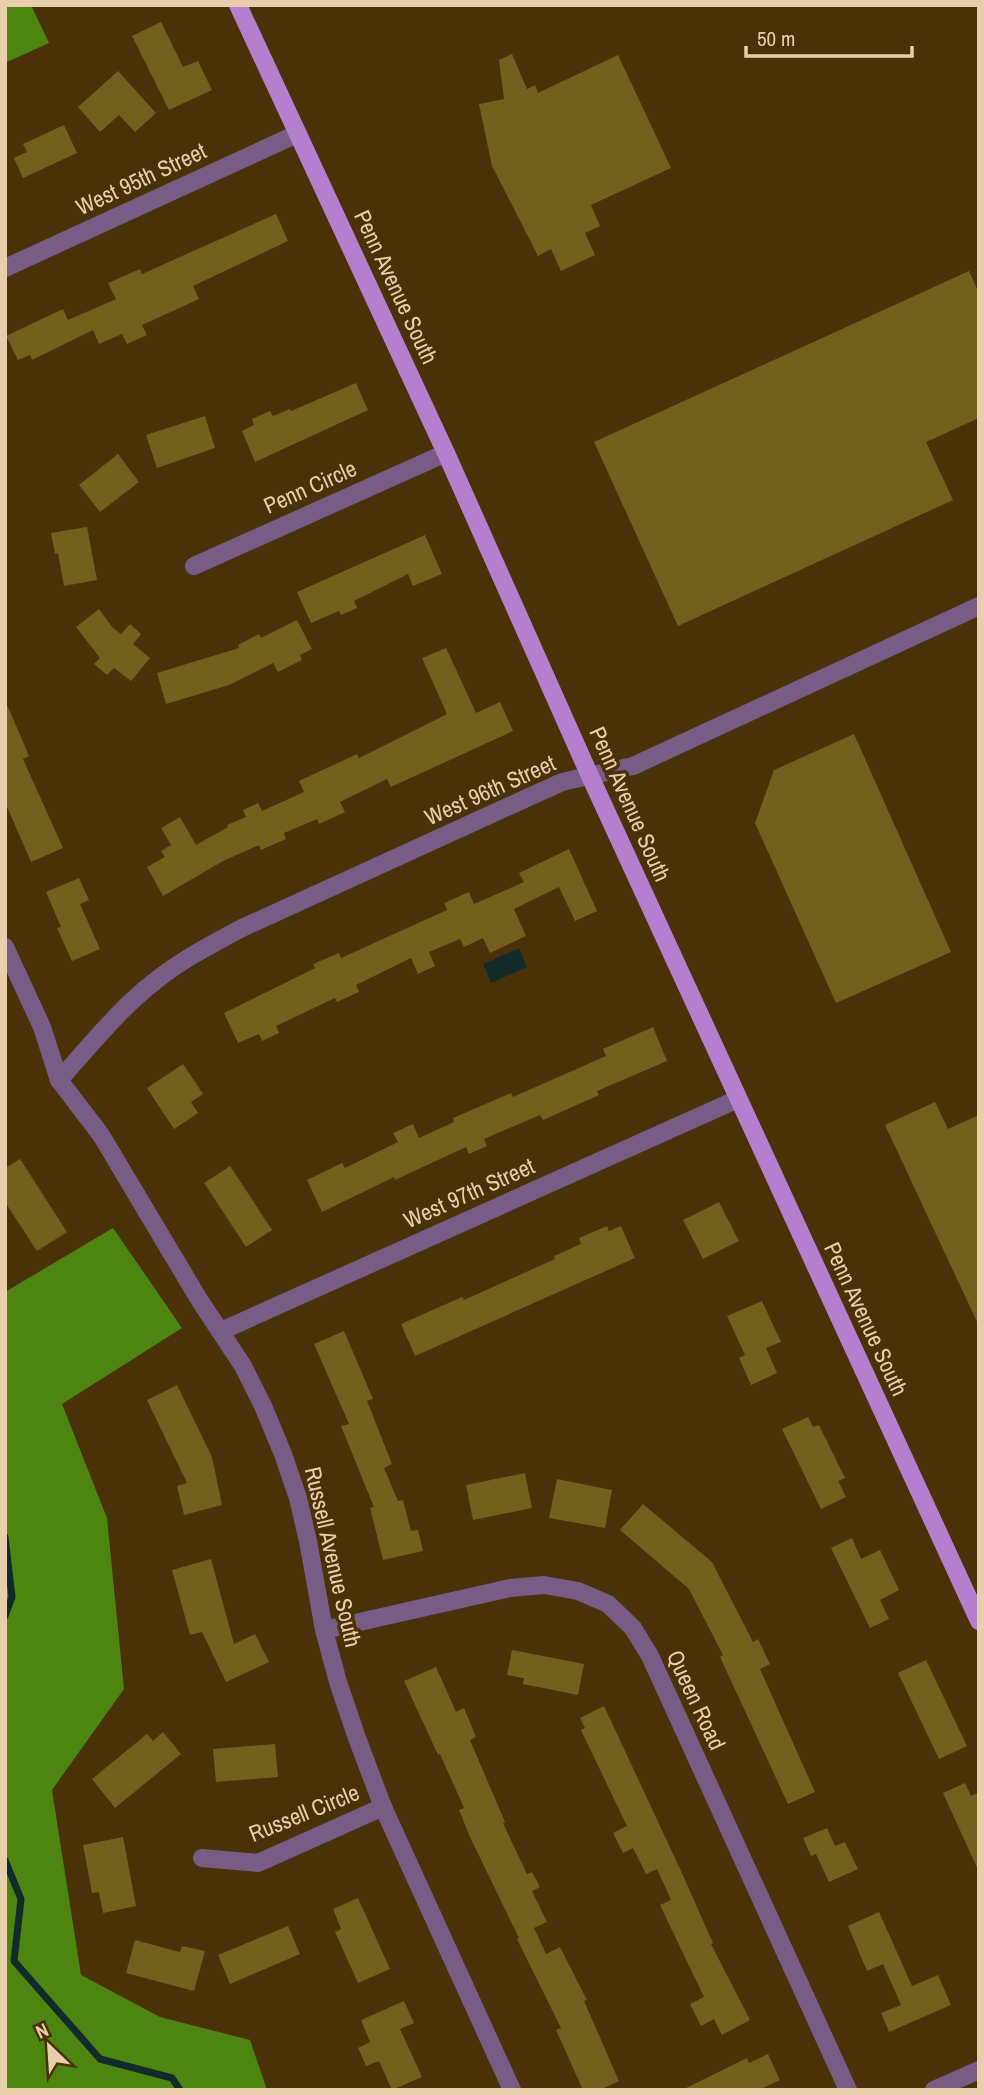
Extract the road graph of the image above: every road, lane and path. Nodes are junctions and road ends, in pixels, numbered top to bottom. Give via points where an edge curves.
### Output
1 (238, 5) edge
2 (297, 134) junction
3 (5, 268) edge
4 (446, 453) junction
5 (194, 566) dead end
6 (979, 606) edge
7 (590, 776) junction
8 (5, 947) edge
9 (59, 1080) junction
10 (738, 1099) junction
11 (220, 1331) junction
12 (979, 1621) edge
13 (324, 1630) junction
14 (383, 1807) junction
15 (202, 1858) dead end
16 (979, 2070) edge
17 (512, 2090) edge
18 (848, 2090) edge
19 (934, 2090) edge

1 - 2 main road, Penn Avenue South
2 - 3 street, West 95th Street
2 - 4 main road, Penn Avenue South
4 - 5 street, Penn Circle
4 - 7 main road, Penn Avenue South
6 - 7 street, West 96th Street via 633,766
7 - 9 street, West 96th Street via 562,782 196,953 153,982
7 - 10 main road, Penn Avenue South
8 - 9 street, Russell Avenue South via 42,1027
9 - 11 street, Russell Avenue South via 101,1135
10 - 11 street, West 97th Street
10 - 12 main road, Penn Avenue South
11 - 13 street, Russell Avenue South via 243,1366 283,1454 308,1541
13 - 14 street, Russell Avenue South
13 - 18 street, Queen Road via 510,1588 544,1585 578,1591 608,1604 633,1628 650,1656
14 - 15 street, Russell Circle via 258,1863
14 - 17 street, Russell Avenue South
16 - 19 street

